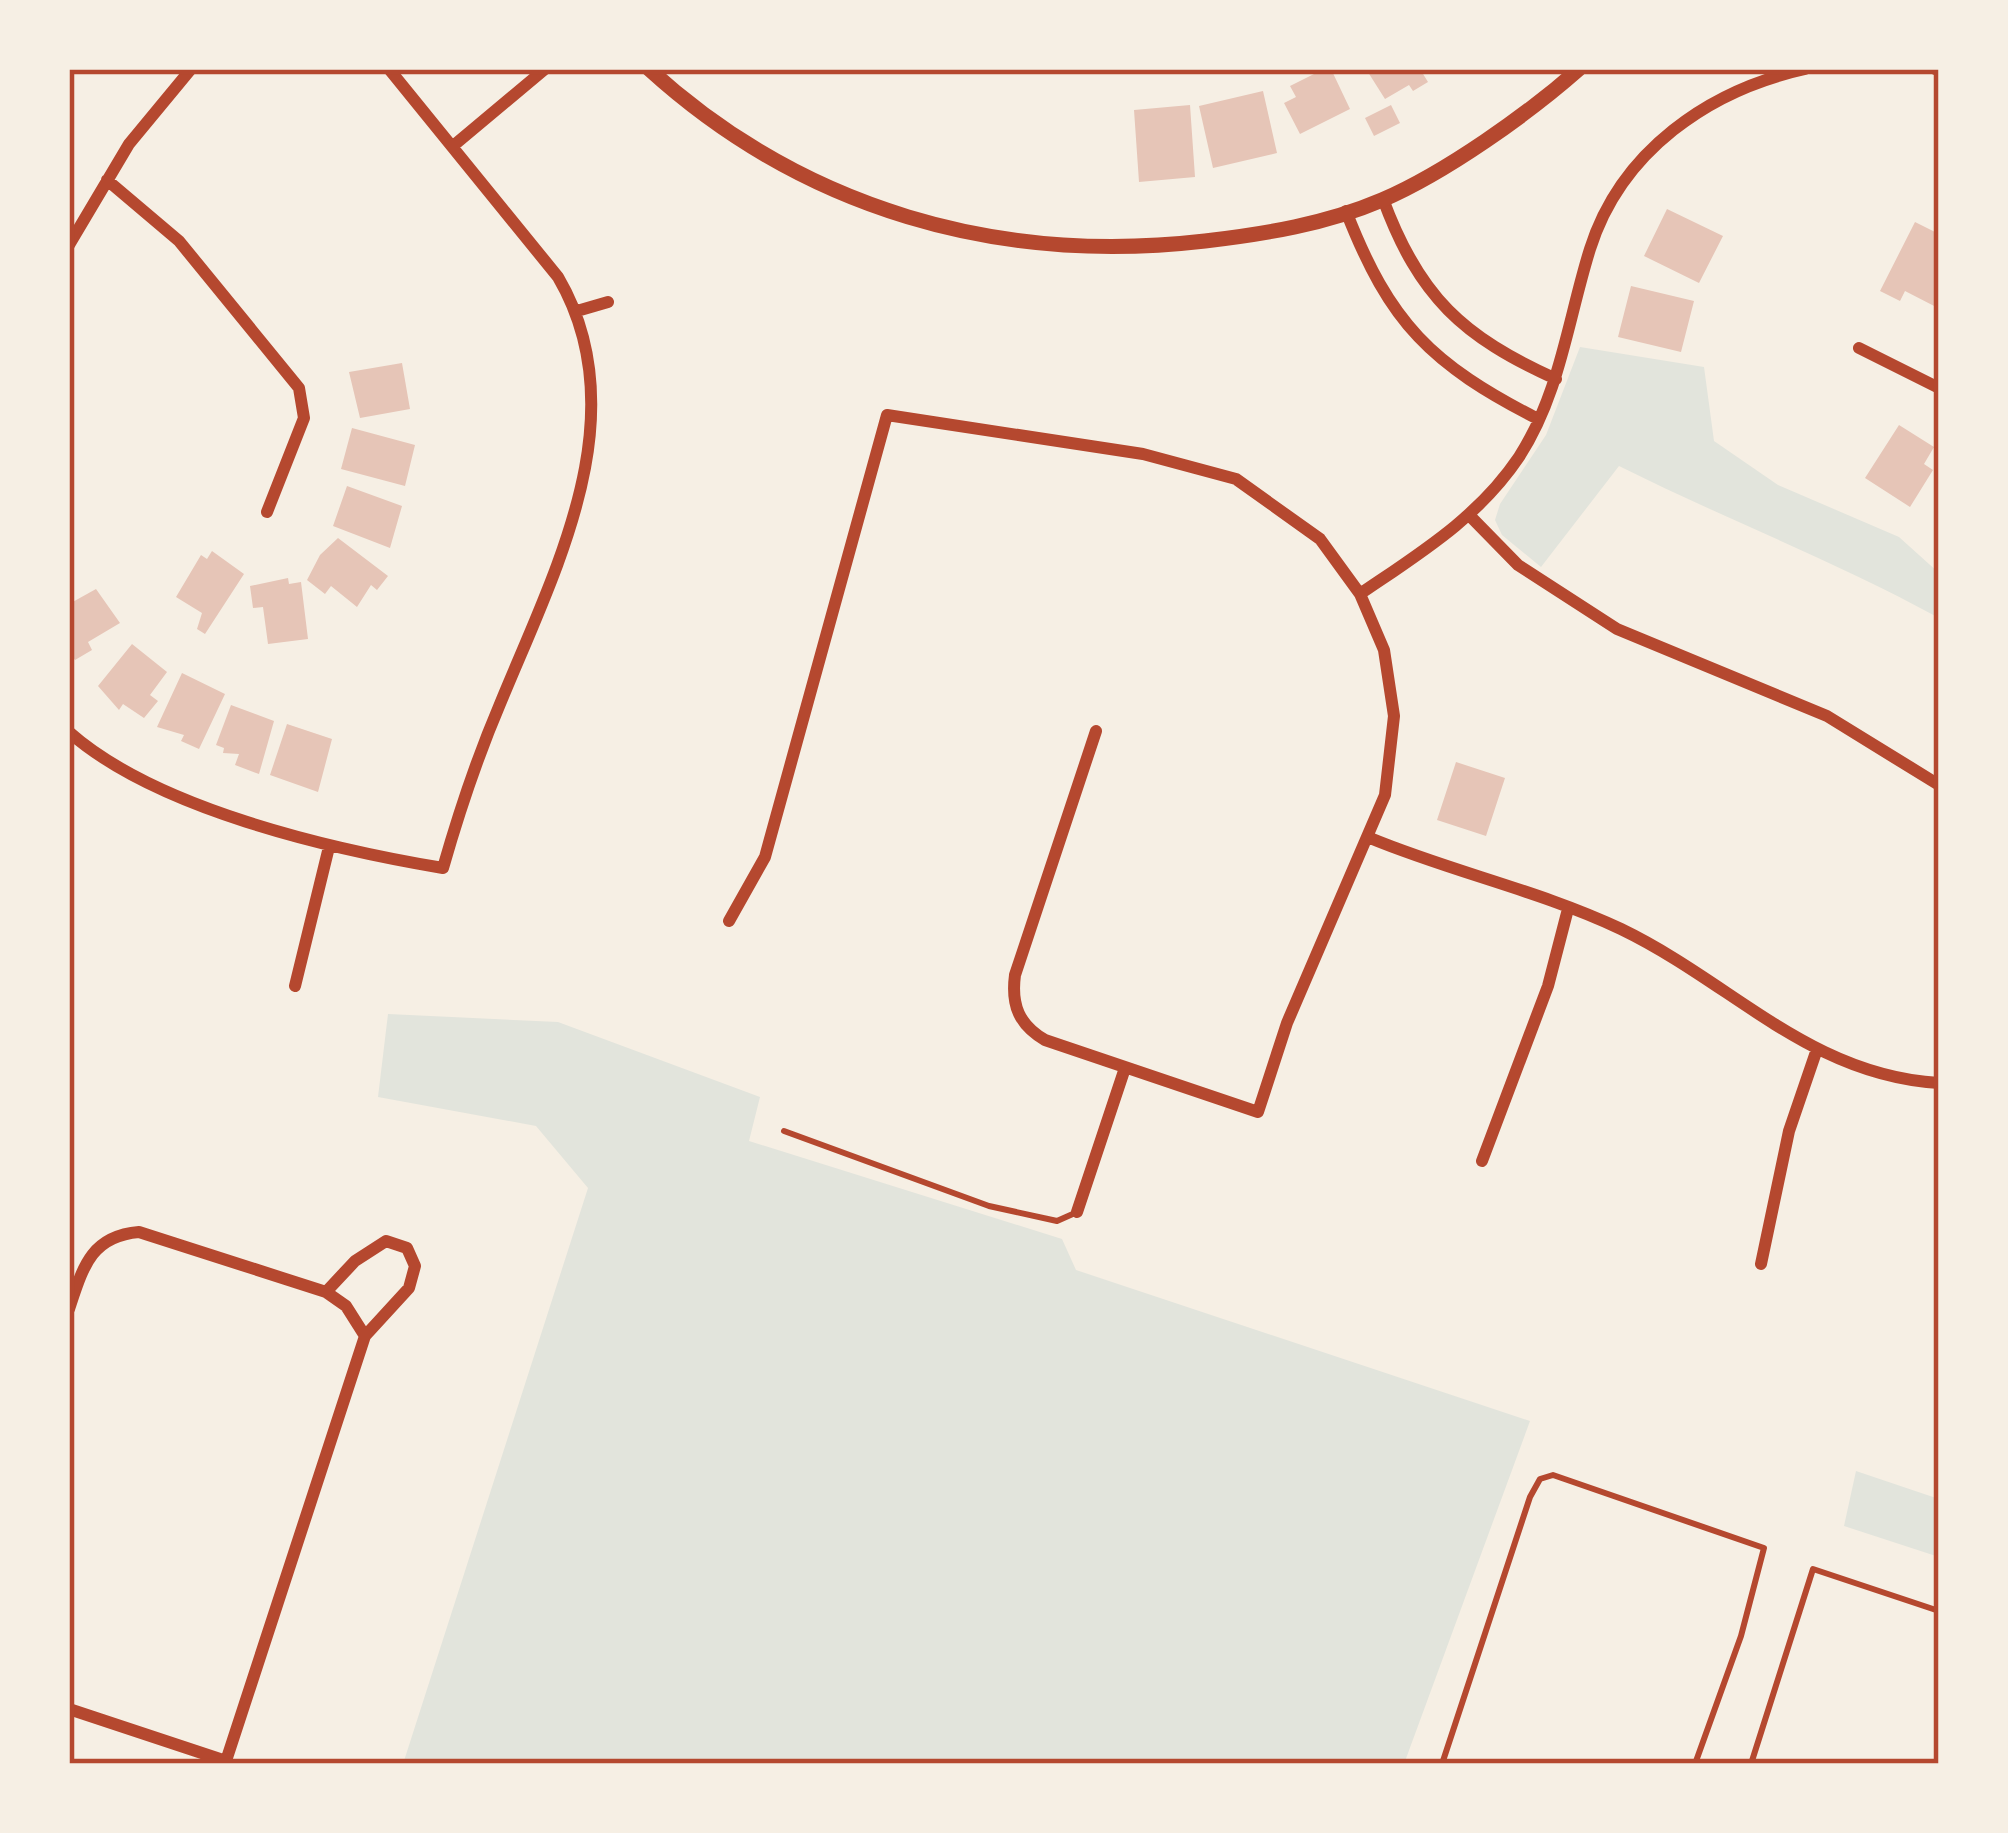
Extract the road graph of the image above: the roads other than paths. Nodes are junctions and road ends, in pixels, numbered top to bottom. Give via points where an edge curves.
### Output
1 (191, 69) edge
2 (389, 69) edge
3 (545, 69) edge
4 (649, 69) edge
5 (1579, 69) edge
6 (1805, 69) edge
7 (453, 146) junction
8 (106, 181) junction
9 (1383, 199) junction
10 (1346, 211) junction
11 (69, 245) edge
12 (608, 302) dead end
13 (578, 311) junction
14 (1859, 348) dead end
15 (1556, 379) junction
16 (1939, 388) edge
17 (1538, 419) junction
18 (267, 512) dead end
19 (1471, 517) junction
20 (1360, 595) junction
21 (1096, 731) dead end
22 (69, 732) edge
23 (1939, 784) edge
24 (1370, 838) junction
25 (329, 848) junction
26 (1568, 909) junction
27 (729, 921) dead end
28 (295, 986) dead end
29 (1816, 1052) junction
30 (1125, 1068) junction
31 (1939, 1083) edge
32 (784, 1131) dead end
33 (1482, 1161) dead end
34 (1077, 1212) joint
35 (1761, 1264) dead end
36 (326, 1292) junction
37 (69, 1309) edge
38 (365, 1336) junction
39 (1939, 1611) edge
40 (69, 1709) edge
41 (225, 1763) edge
42 (1442, 1764) edge
43 (1695, 1764) edge
44 (1750, 1764) edge

1 - 8 street
2 - 7 street
3 - 7 street
4 - 10 street via 744,142 825,188 902,218 1052,248 1124,250 1277,232
5 - 9 street via 1536,107
6 - 15 street via 1722,96 1637,164 1592,244
7 - 13 street
8 - 11 street
8 - 18 street via 179,241 299,388 304,418
9 - 10 street
9 - 15 street via 1409,260 1445,311 1473,336
10 - 17 street via 1370,273 1407,327 1461,376
12 - 13 street
13 - 25 street via 592,405 580,489 443,868
14 - 16 street
15 - 17 street
17 - 19 street
19 - 20 street
19 - 23 street via 1518,566 1617,629 1827,716
20 - 24 street via 1384,650 1394,716 1385,795
20 - 27 street via 1320,538 1236,479 1143,454 887,415 765,857
21 - 30 street via 1015,975 1016,1011 1045,1040
22 - 25 street via 156,784
24 - 26 street
24 - 30 street via 1310,967 1258,1112
25 - 28 street
26 - 29 street via 1658,947
26 - 33 street
29 - 31 street via 1861,1071
29 - 35 street
30 - 34 street
32 - 34 lane via 989,1205 1057,1221
36 - 37 street via 140,1232 114,1234 93,1250
36 - 38 street
36 - 38 street via 386,1241 406,1248 415,1266 409,1288
38 - 41 street
39 - 44 lane via 1813,1569
40 - 41 street
42 - 43 lane via 1530,1497 1553,1475 1765,1548

